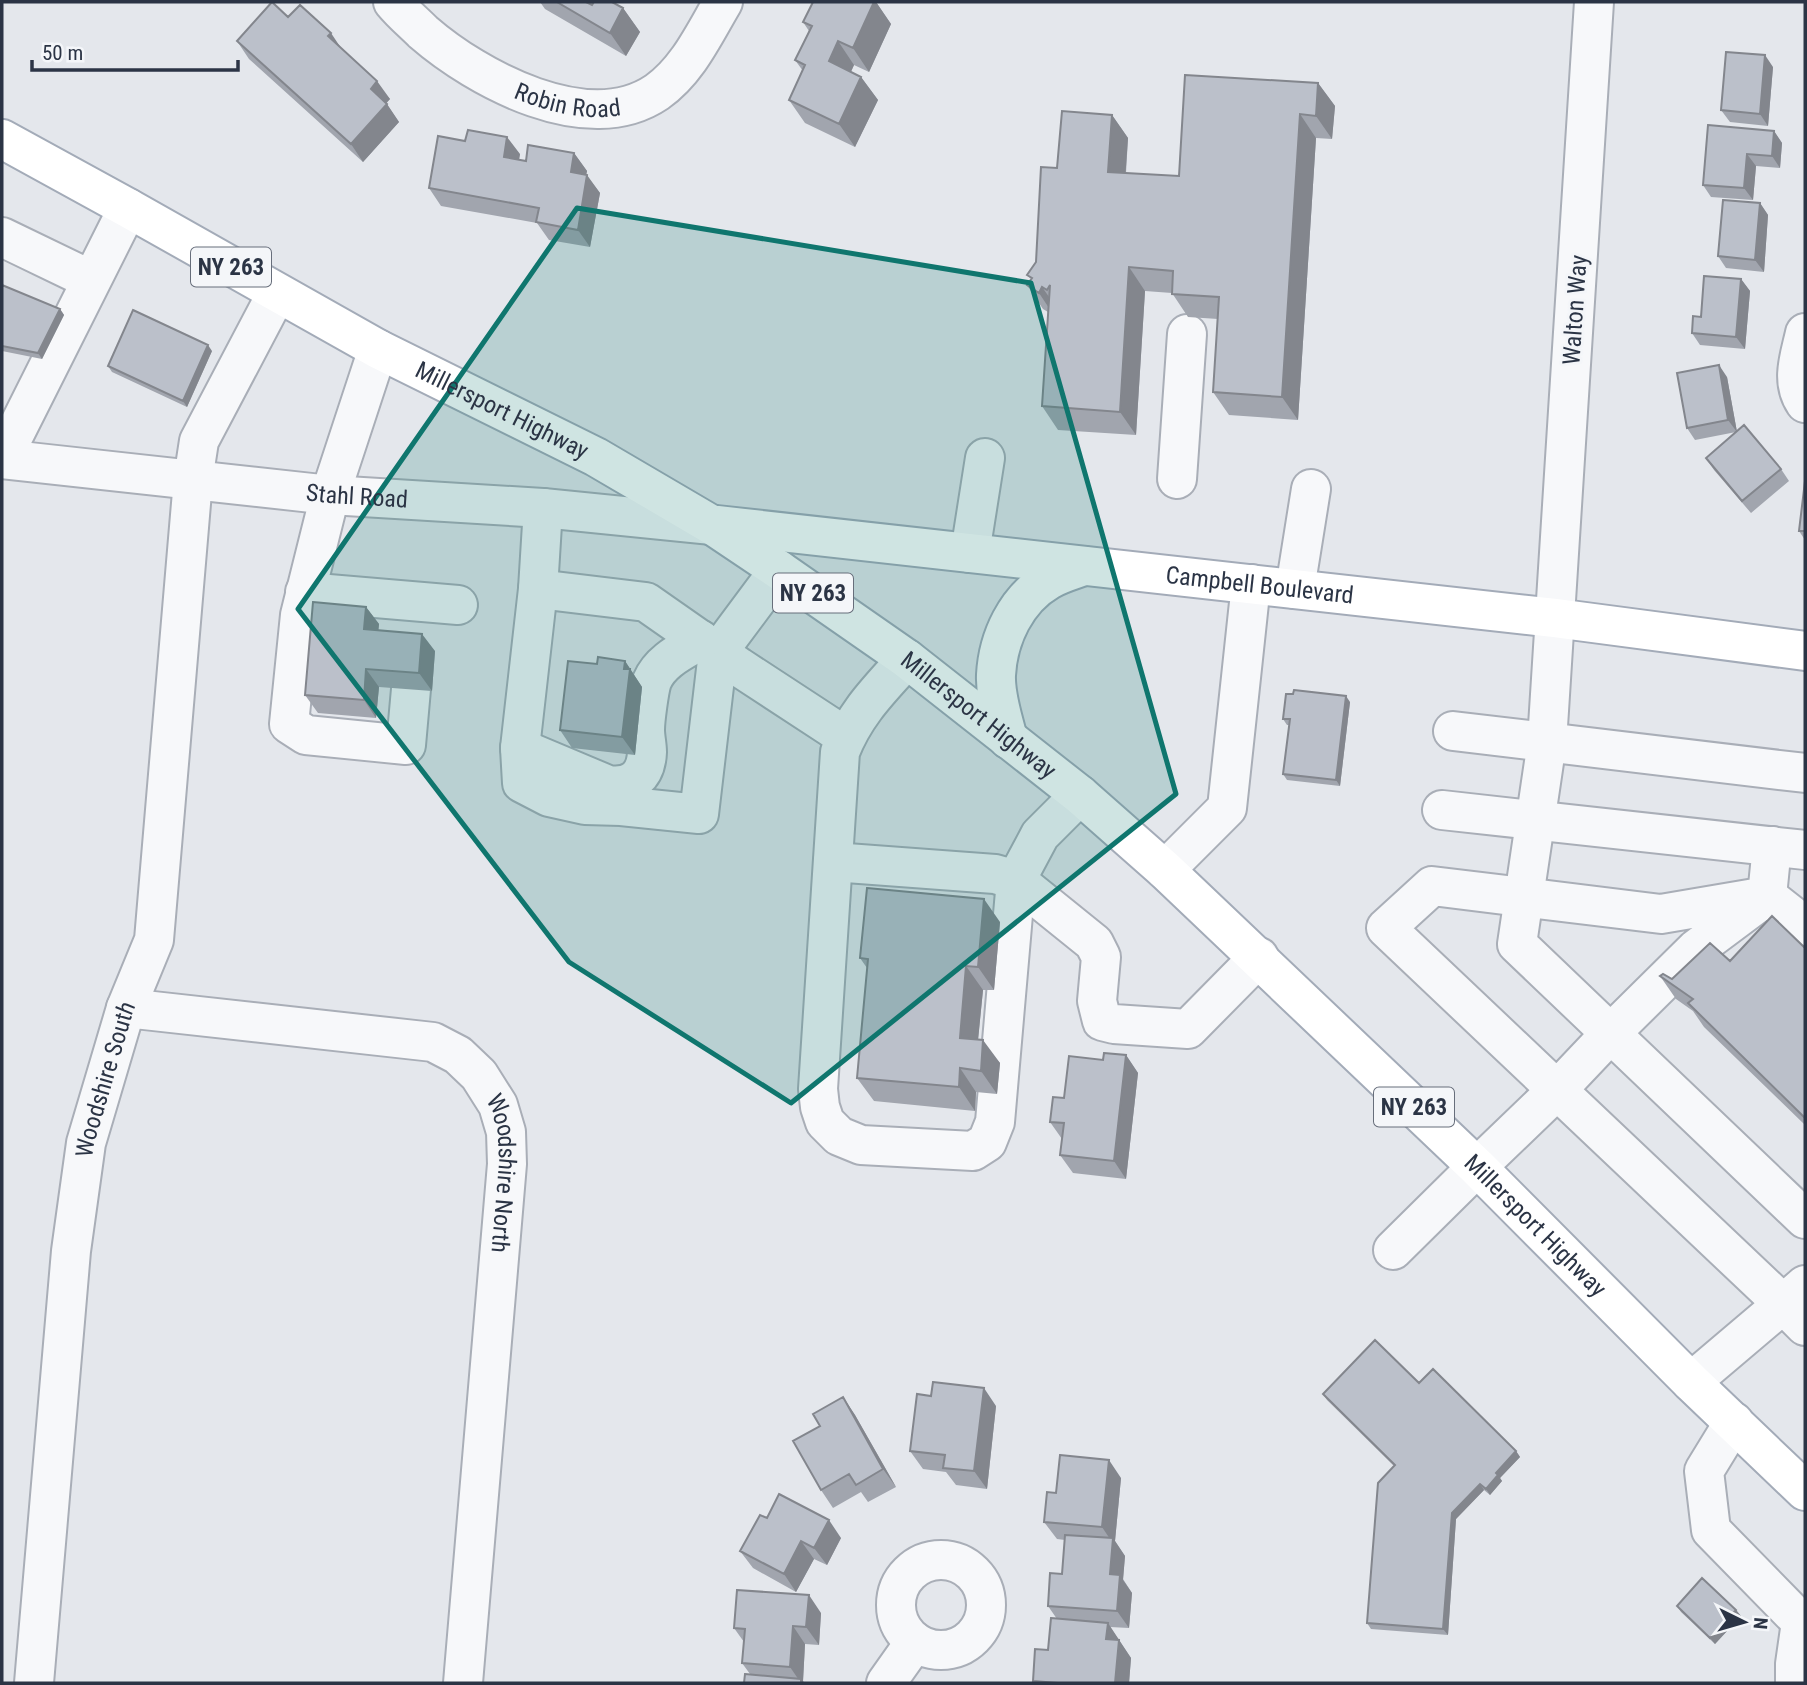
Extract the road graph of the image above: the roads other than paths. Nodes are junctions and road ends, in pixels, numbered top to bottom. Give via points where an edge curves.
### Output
1 (393, 2) edge
2 (723, 2) edge
3 (1594, 2) edge
4 (2, 139) edge
5 (128, 208) junction
6 (2, 237) edge
7 (91, 280) junction
8 (277, 293) junction
9 (1805, 332) edge
10 (1188, 334) dead end
11 (377, 349) junction
12 (18, 392) edge
13 (1805, 402) edge
14 (985, 458) dead end
15 (2, 459) edge
16 (1177, 479) dead end
17 (193, 481) junction
18 (1311, 489) dead end
19 (330, 495) junction
20 (543, 508) junction
21 (712, 525) junction
22 (970, 553) junction
23 (1084, 566) junction
24 (779, 569) junction
25 (1251, 584) junction
26 (538, 589) junction
27 (1295, 589) junction
28 (305, 592) junction
29 (458, 605) dead end
30 (1555, 618) junction
31 (710, 646) junction
32 (1805, 651) edge
33 (907, 659) junction
34 (411, 689) edge
35 (1453, 731) dead end
36 (846, 737) junction
37 (1008, 738) junction
38 (1547, 742) junction
39 (520, 748) junction
40 (1805, 773) edge
41 (1080, 795) junction
42 (1442, 810) dead end
43 (1536, 821) junction
44 (1789, 848) edge
45 (833, 862) junction
46 (1165, 870) junction
47 (1016, 880) junction
48 (1767, 896) junction
49 (1525, 897) junction
50 (1805, 926) edge
51 (1259, 957) junction
52 (126, 1008) junction
53 (1611, 1033) junction
54 (1557, 1090) junction
55 (1477, 1167) junction
56 (1805, 1219) edge
57 (1393, 1250) dead end
58 (1798, 1305) edge
59 (1691, 1381) junction
60 (1734, 1422) junction
61 (1805, 1491) edge
62 (1803, 1624) edge
63 (915, 1642) dead end
64 (34, 1683) edge
65 (463, 1683) edge
66 (886, 1683) edge
67 (1795, 1683) edge

1 - 2 street, Robin Road via 435,42 487,77 551,102 595,109 644,99 670,82
3 - 30 street, Walton Way
4 - 5 main road, Millersport Highway / NY 263
5 - 7 street
5 - 8 main road, Millersport Highway / NY 263
6 - 7 street
7 - 12 street
8 - 11 main road, Millersport Highway / NY 263
8 - 17 street, Woodshire South via 199,440
9 - 13 street via 1796,378
10 - 16 street
11 - 19 street
11 - 21 main road, Millersport Highway / NY 263 via 596,457
12 - 15 street
14 - 22 street
15 - 17 street, Stahl Road
17 - 19 street, Stahl Road
17 - 52 street, Woodshire South via 154,940
18 - 27 street
19 - 20 street, Stahl Road
19 - 28 street
20 - 21 street, Stahl Road
20 - 26 street
21 - 22 main road, Campbell Boulevard
21 - 24 main road, Millersport Highway / NY 263
22 - 23 main road, Campbell Boulevard
23 - 25 main road, Campbell Boulevard
23 - 37 main road via 1049,580 1032,593 1008,625 996,677
24 - 31 street
24 - 33 main road, Millersport Highway / NY 263
25 - 27 main road, Campbell Boulevard
25 - 46 street via 1227,808
26 - 31 street via 646,602
26 - 39 street
27 - 30 main road, Campbell Boulevard
28 - 29 street via 416,620
28 - 34 street via 289,723 306,735 406,745
30 - 32 main road, Campbell Boulevard
30 - 38 street, Walton Way
31 - 36 street
31 - 39 street via 666,661 652,682 645,729 647,753 643,771 633,782 608,785
31 - 39 street via 699,814 585,805 549,797 522,783
33 - 36 street via 867,703
33 - 37 main road, Millersport Highway / NY 263
35 - 38 street
36 - 45 street via 840,752
37 - 41 main road, Millersport Highway / NY 263
38 - 40 street
38 - 43 street, Walton Way
41 - 46 main road, Millersport Highway / NY 263
41 - 47 street via 1040,835
42 - 43 street
43 - 44 street
43 - 49 street, Walton Way
44 - 48 street
45 - 47 street via 996,874
45 - 47 street via 818,1089 825,1122 839,1136 861,1145 973,1152 987,1142 995,1122
46 - 51 main road, Millersport Highway / NY 263
47 - 51 street via 1094,943 1101,957 1097,1001 1102,1021 1188,1029
48 - 49 street via 1661,914
48 - 50 street
48 - 53 street via 1696,949
49 - 53 street, Walton Way via 1517,944
49 - 54 street via 1432,886 1386,928
51 - 55 main road, Millersport Highway / NY 263
52 - 64 street, Woodshire South via 86,1143 71,1251
52 - 65 street, Woodshire North via 433,1042 458,1055 479,1074 498,1105 506,1132 507,1164
53 - 54 street
53 - 56 street
54 - 55 street
54 - 58 street
55 - 57 street
55 - 59 main road, Millersport Highway / NY 263
58 - 59 street
59 - 60 main road, Millersport Highway / NY 263
60 - 61 main road, Millersport Highway / NY 263
60 - 62 street via 1704,1471 1711,1530
62 - 67 street
63 - 66 street

